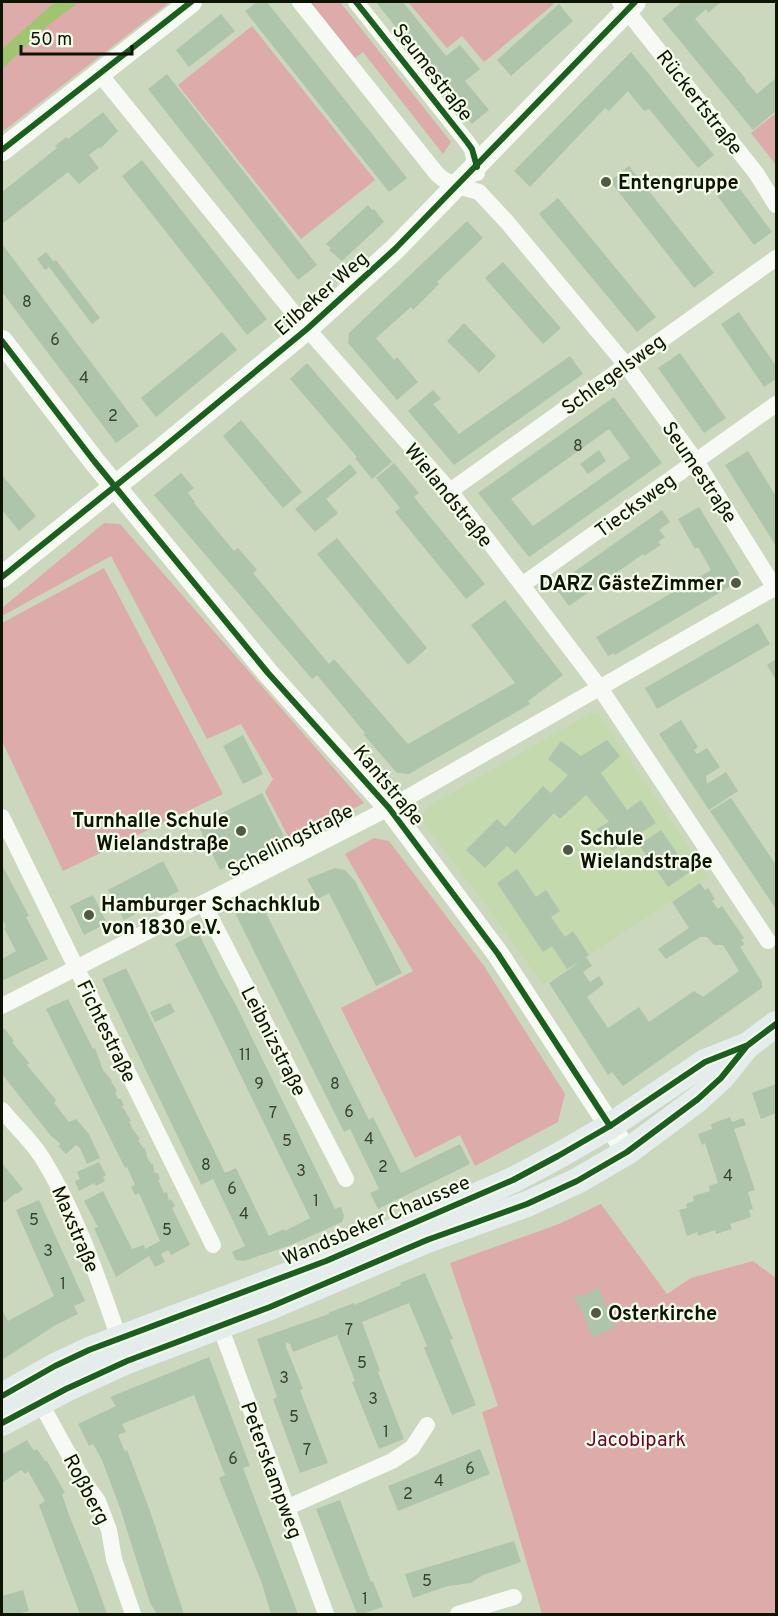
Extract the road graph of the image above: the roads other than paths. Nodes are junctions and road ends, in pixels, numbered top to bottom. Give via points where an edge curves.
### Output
1 (191, 2) edge
2 (300, 2) edge
3 (356, 2) edge
4 (627, 4) edge
5 (99, 73) junction
6 (2, 150) edge
7 (477, 167) junction
8 (469, 189) junction
9 (777, 205) edge
10 (777, 258) edge
11 (307, 329) junction
12 (2, 341) edge
13 (626, 365) junction
14 (777, 404) edge
15 (696, 461) junction
16 (115, 486) junction
17 (450, 492) junction
18 (2, 577) edge
19 (522, 585) junction
20 (776, 589) edge
21 (600, 688) junction
22 (389, 808) junction
23 (2, 817) edge
24 (203, 903) junction
25 (768, 941) dead end
26 (76, 968) junction
27 (2, 1006) edge
28 (777, 1024) edge
29 (748, 1045) junction
30 (2, 1110) edge
31 (610, 1126) junction
32 (627, 1152) junction
33 (346, 1179) dead end
34 (213, 1245) dead end
35 (220, 1326) junction
36 (119, 1337) junction
37 (127, 1361) junction
38 (2, 1396) edge
39 (40, 1402) junction
40 (2, 1423) edge
41 (427, 1425) dead end
42 (286, 1508) junction
43 (514, 1597) dead end
44 (133, 1614) edge
45 (326, 1614) edge
46 (458, 1614) edge

1 - 5 street
2 - 8 street, Seumestraße via 437,174
3 - 7 street, Seumestraße via 467,141
4 - 7 street, Eilbeker Weg
4 - 9 street, Rückertstraße
5 - 6 street
5 - 11 street, Wielandstraße
7 - 8 street, Eilbeker Weg
8 - 11 street, Eilbeker Weg
8 - 13 street, Seumestraße via 507,222
10 - 13 street, Schlegelsweg
11 - 16 street, Eilbeker Weg
11 - 17 street, Wielandstraße
12 - 16 street, Kantstraße
13 - 15 street, Seumestraße
13 - 17 street, Schlegelsweg
14 - 15 street, Tiecksweg
15 - 19 street, Tiecksweg
15 - 20 street, Seumestraße
16 - 18 street, Eilbeker Weg
16 - 22 street, Kantstraße via 268,673
17 - 19 street, Wielandstraße
19 - 21 street, Wielandstraße
20 - 21 street, Schellingstraße
21 - 22 street, Schellingstraße
21 - 25 street, Wielandstraße
22 - 24 street, Schellingstraße
22 - 31 street, Kantstraße via 498,954
23 - 26 street, Fichtestraße
24 - 26 street, Schellingstraße
24 - 33 street, Leibnizstraße
26 - 27 street, Schellingstraße
26 - 34 street, Fichtestraße
28 - 29 main road, Wandsbeker Chaussee
29 - 31 main road, Wandsbeker Chaussee via 705,1062
29 - 32 main road, Wandsbeker Chaussee via 718,1081
30 - 36 street, Maxstraße via 39,1153 58,1184
31 - 32 street, Kantstraße
31 - 36 main road, Wandsbeker Chaussee via 513,1180 382,1238
32 - 35 main road, Wandsbeker Chaussee via 527,1204 427,1240
35 - 37 main road, Wandsbeker Chaussee
35 - 42 street, Peterskampweg
36 - 37 street, Maxstraße
36 - 38 main road, Wandsbeker Chaussee
37 - 39 main road, Wandsbeker Chaussee
39 - 40 main road, Wandsbeker Chaussee
39 - 44 street, Roßberg via 98,1501
41 - 42 street via 412,1448 392,1461
42 - 45 street, Peterskampweg
43 - 46 street

